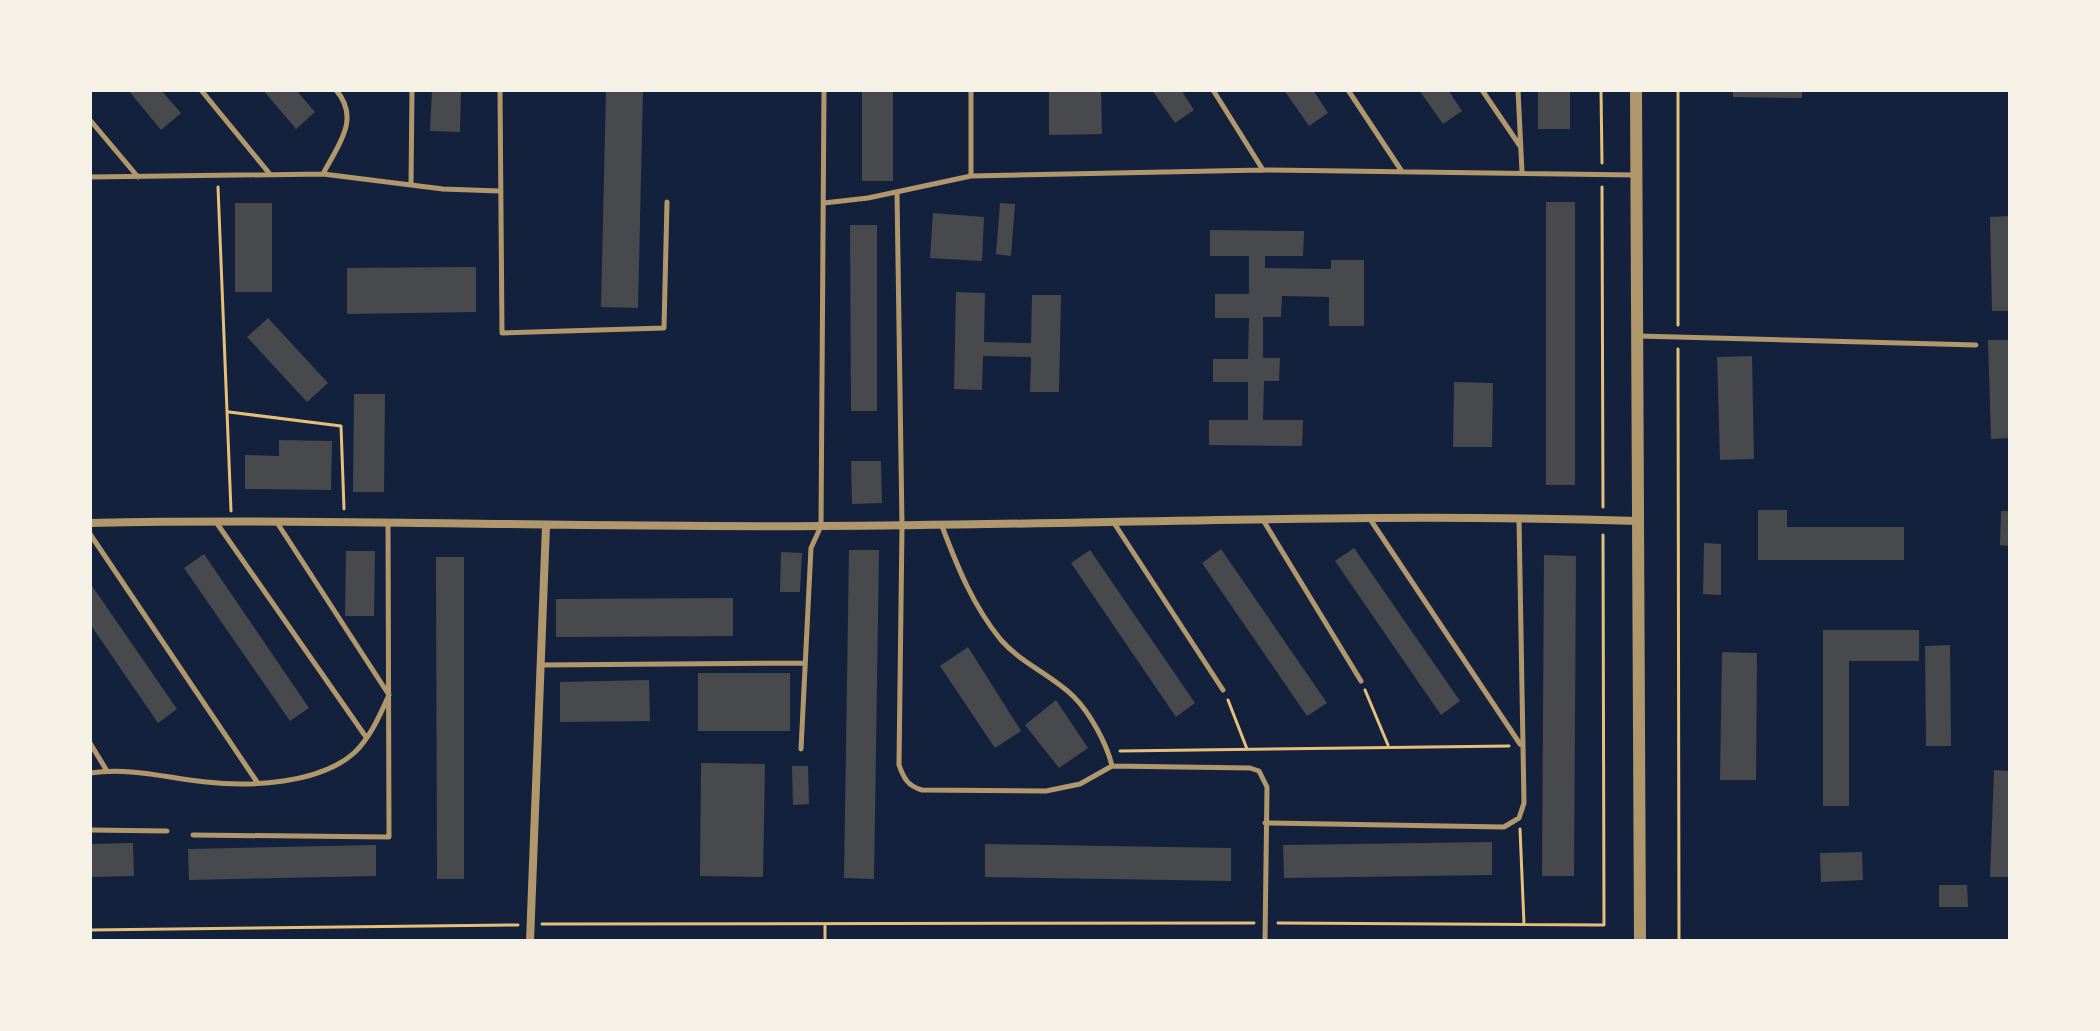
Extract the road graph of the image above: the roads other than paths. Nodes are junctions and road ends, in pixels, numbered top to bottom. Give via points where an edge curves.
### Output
1 (201, 90) edge
2 (336, 90) edge
3 (412, 90) edge
4 (500, 90) edge
5 (824, 90) edge
6 (971, 90) edge
7 (1213, 90) edge
8 (1348, 90) edge
9 (1482, 90) edge
10 (1518, 90) edge
11 (1636, 90) edge
12 (90, 120) edge
13 (1520, 146) junction
14 (1263, 170) junction
15 (1401, 170) junction
16 (1522, 172) junction
17 (270, 174) junction
18 (323, 174) junction
19 (1637, 175) junction
20 (971, 176) junction
21 (90, 177) edge
22 (138, 177) junction
23 (411, 185) junction
24 (499, 191) junction
25 (897, 193) junction
26 (667, 202) dead end
27 (824, 203) junction
28 (1637, 336) junction
29 (1976, 345) dead end
30 (1519, 518) junction
31 (1263, 519) junction
32 (1369, 519) junction
33 (216, 521) junction
34 (276, 521) junction
35 (1638, 521) junction
36 (388, 522) junction
37 (1114, 522) junction
38 (90, 523) edge
39 (941, 525) junction
40 (546, 526) junction
41 (821, 526) junction
42 (902, 526) junction
43 (90, 534) edge
44 (805, 663) junction
45 (542, 665) junction
46 (1361, 681) road end
47 (1223, 690) road end
48 (389, 695) junction
49 (366, 737) junction
50 (90, 743) edge
51 (1521, 746) junction
52 (801, 749) dead end
53 (1112, 766) junction
54 (107, 771) junction
55 (90, 773) edge
56 (258, 783) junction
57 (1265, 823) junction
58 (90, 830) edge
59 (167, 831) dead end
60 (193, 835) dead end
61 (530, 941) edge
62 (1265, 941) edge
63 (1640, 941) edge

1 - 17 lane
2 - 18 lane via 349,110 347,128
3 - 23 lane
4 - 24 lane
5 - 27 lane
6 - 20 lane
7 - 14 lane
8 - 15 lane
9 - 13 lane
10 - 13 lane
11 - 19 street
12 - 22 lane
13 - 16 lane
14 - 15 lane
14 - 20 lane
15 - 16 lane
16 - 19 lane
17 - 18 lane
17 - 22 lane
18 - 23 lane
19 - 28 street
20 - 25 lane
21 - 22 lane
23 - 24 lane
24 - 26 lane via 502,333 664,328
25 - 27 lane
25 - 42 lane
27 - 41 lane
28 - 29 lane
28 - 35 street
30 - 32 street
30 - 35 street
30 - 51 lane
31 - 32 street
31 - 37 street
31 - 46 lane
32 - 51 lane
33 - 34 street
33 - 38 street
33 - 49 lane
34 - 36 street
34 - 48 lane
35 - 63 street
36 - 40 street
36 - 48 lane
37 - 39 street
37 - 47 lane
39 - 42 street
39 - 53 lane via 982,615 1029,666 1074,697 1109,751
40 - 41 street
40 - 45 street
41 - 42 street
41 - 44 lane via 811,548
42 - 53 lane via 899,765 904,779 922,790 1046,791 1080,784
43 - 56 lane
44 - 45 lane
44 - 52 lane
45 - 61 street
48 - 49 lane
48 - 60 lane via 389,837
49 - 56 lane via 342,762
50 - 54 lane
51 - 57 lane via 1524,803 1519,818 1504,827
53 - 57 lane via 1250,768 1264,777 1267,787
54 - 55 lane
54 - 56 lane via 207,783
57 - 62 lane
58 - 59 lane

